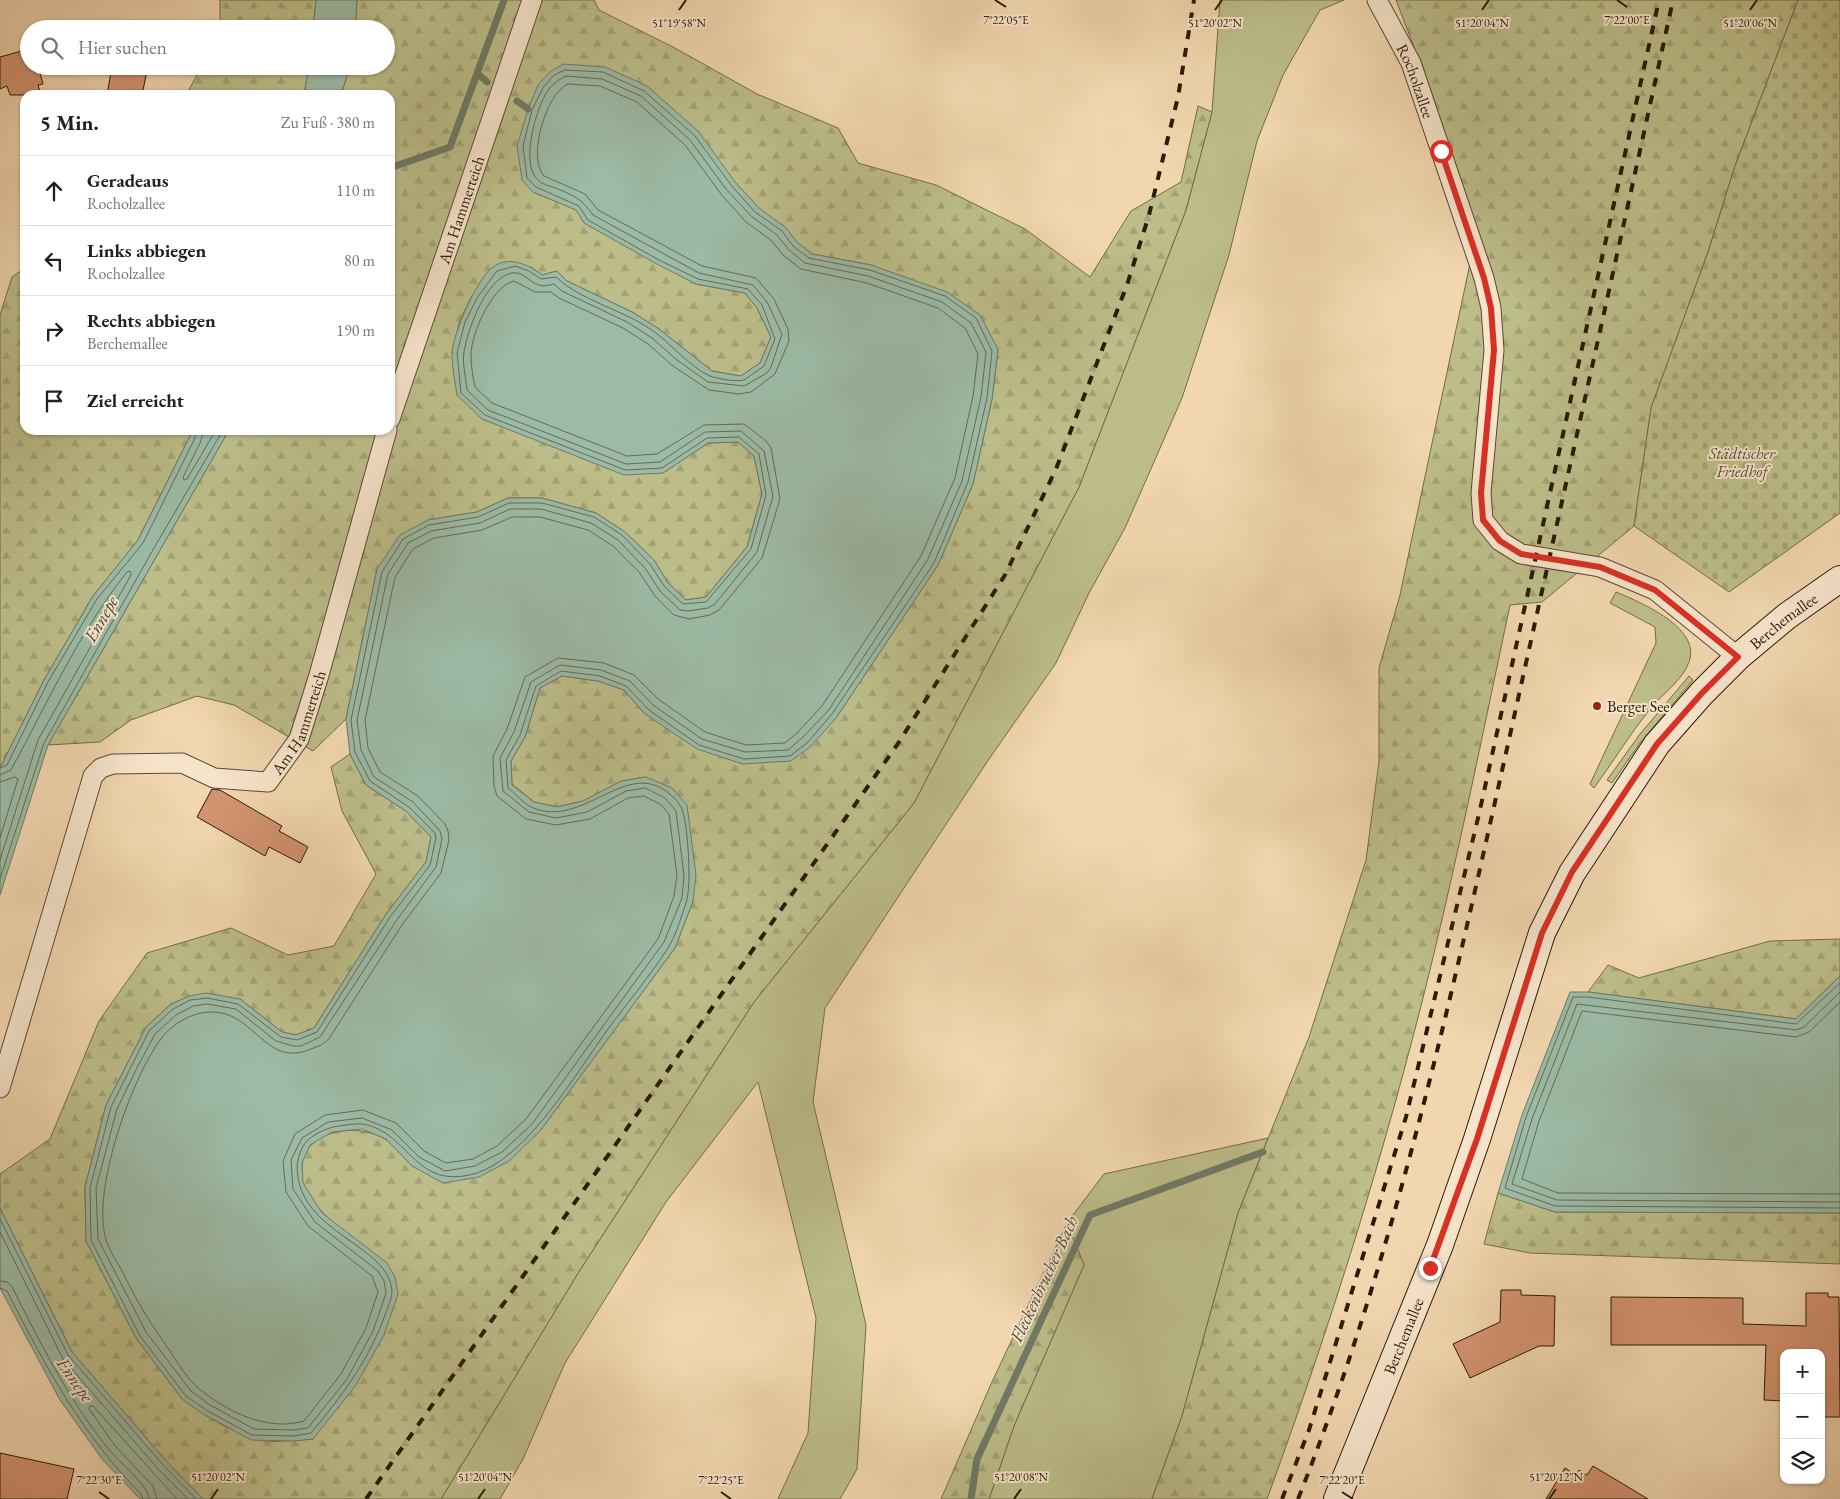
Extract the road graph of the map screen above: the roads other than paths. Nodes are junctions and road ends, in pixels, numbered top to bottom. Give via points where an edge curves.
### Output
1 (532, 0) edge
2 (1377, 0) edge
3 (395, 404) edge
4 (386, 435) edge
5 (1840, 579) edge
6 (1738, 657) junction
7 (0, 1088) edge
8 (1337, 1499) edge

1 - 3 street, Am Hammerteich
2 - 6 street, Rocholzallee via 1411,63 1484,278 1491,308 1494,350 1481,493 1483,520 1500,541 1521,554 1600,567 1655,590
4 - 7 street, Am Hammerteich via 299,740 268,782 214,778 182,763 113,764 92,776
5 - 6 street, Berchemallee via 1787,616
6 - 8 street, Berchemallee via 1657,744 1572,872 1542,933 1461,1187

